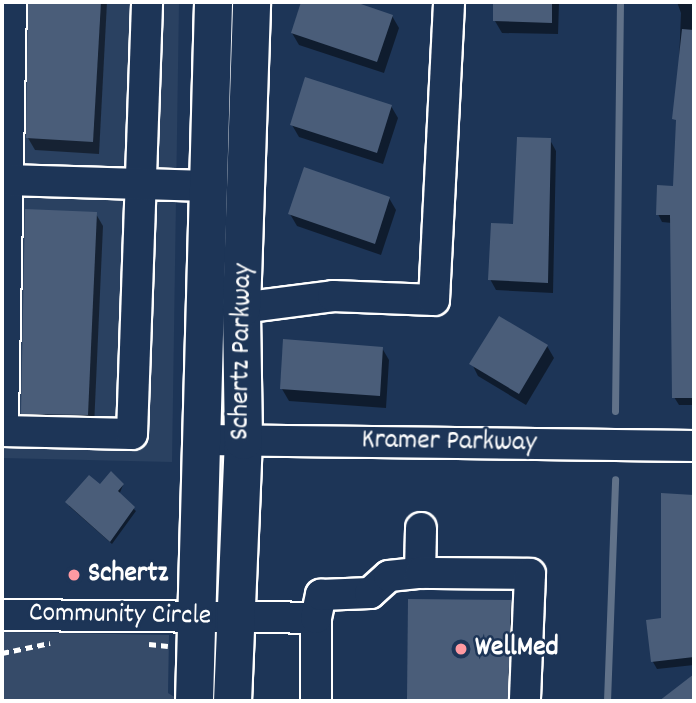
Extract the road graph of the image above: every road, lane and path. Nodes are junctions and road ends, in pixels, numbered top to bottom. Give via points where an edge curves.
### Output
1 (11, 2) edge
2 (147, 2) edge
3 (213, 2) edge
4 (251, 2) edge
5 (449, 2) edge
6 (8, 180) junction
7 (141, 184) junction
8 (210, 186) junction
9 (247, 186) junction
10 (224, 307) junction
11 (203, 440) junction
12 (243, 440) junction
13 (694, 446) edge
14 (421, 528) dead end
15 (420, 573) junction
16 (2, 615) edge
17 (237, 617) junction
18 (316, 618) junction
19 (197, 633) junction
20 (59, 642) dead end
21 (142, 644) dead end
22 (2, 653) edge
23 (194, 699) edge
24 (232, 700) edge
25 (316, 701) edge
26 (525, 701) edge

1 - 6 street
2 - 7 street
3 - 8 main road, Schertz Parkway
4 - 9 main road, Schertz Parkway
5 - 10 street via 434,300 333,296
6 - 7 street
6 - 7 street via 3,431 132,434
7 - 8 street
8 - 9 main road
8 - 10 main road, Schertz Parkway
9 - 10 main road, Schertz Parkway
10 - 11 main road, Schertz Parkway
10 - 12 main road, Schertz Parkway
11 - 12 street, Kramer Parkway
11 - 19 main road, Schertz Parkway
12 - 13 street, Kramer Parkway
12 - 17 main road, Schertz Parkway
14 - 15 street
15 - 18 street via 389,576 370,593 321,595
15 - 26 street via 530,574
16 - 19 street, Community Circle
17 - 18 street, Community Circle
17 - 19 street, Community Circle
17 - 24 main road, Schertz Parkway
18 - 25 street
19 - 21 path
19 - 23 main road, Schertz Parkway
20 - 22 path

